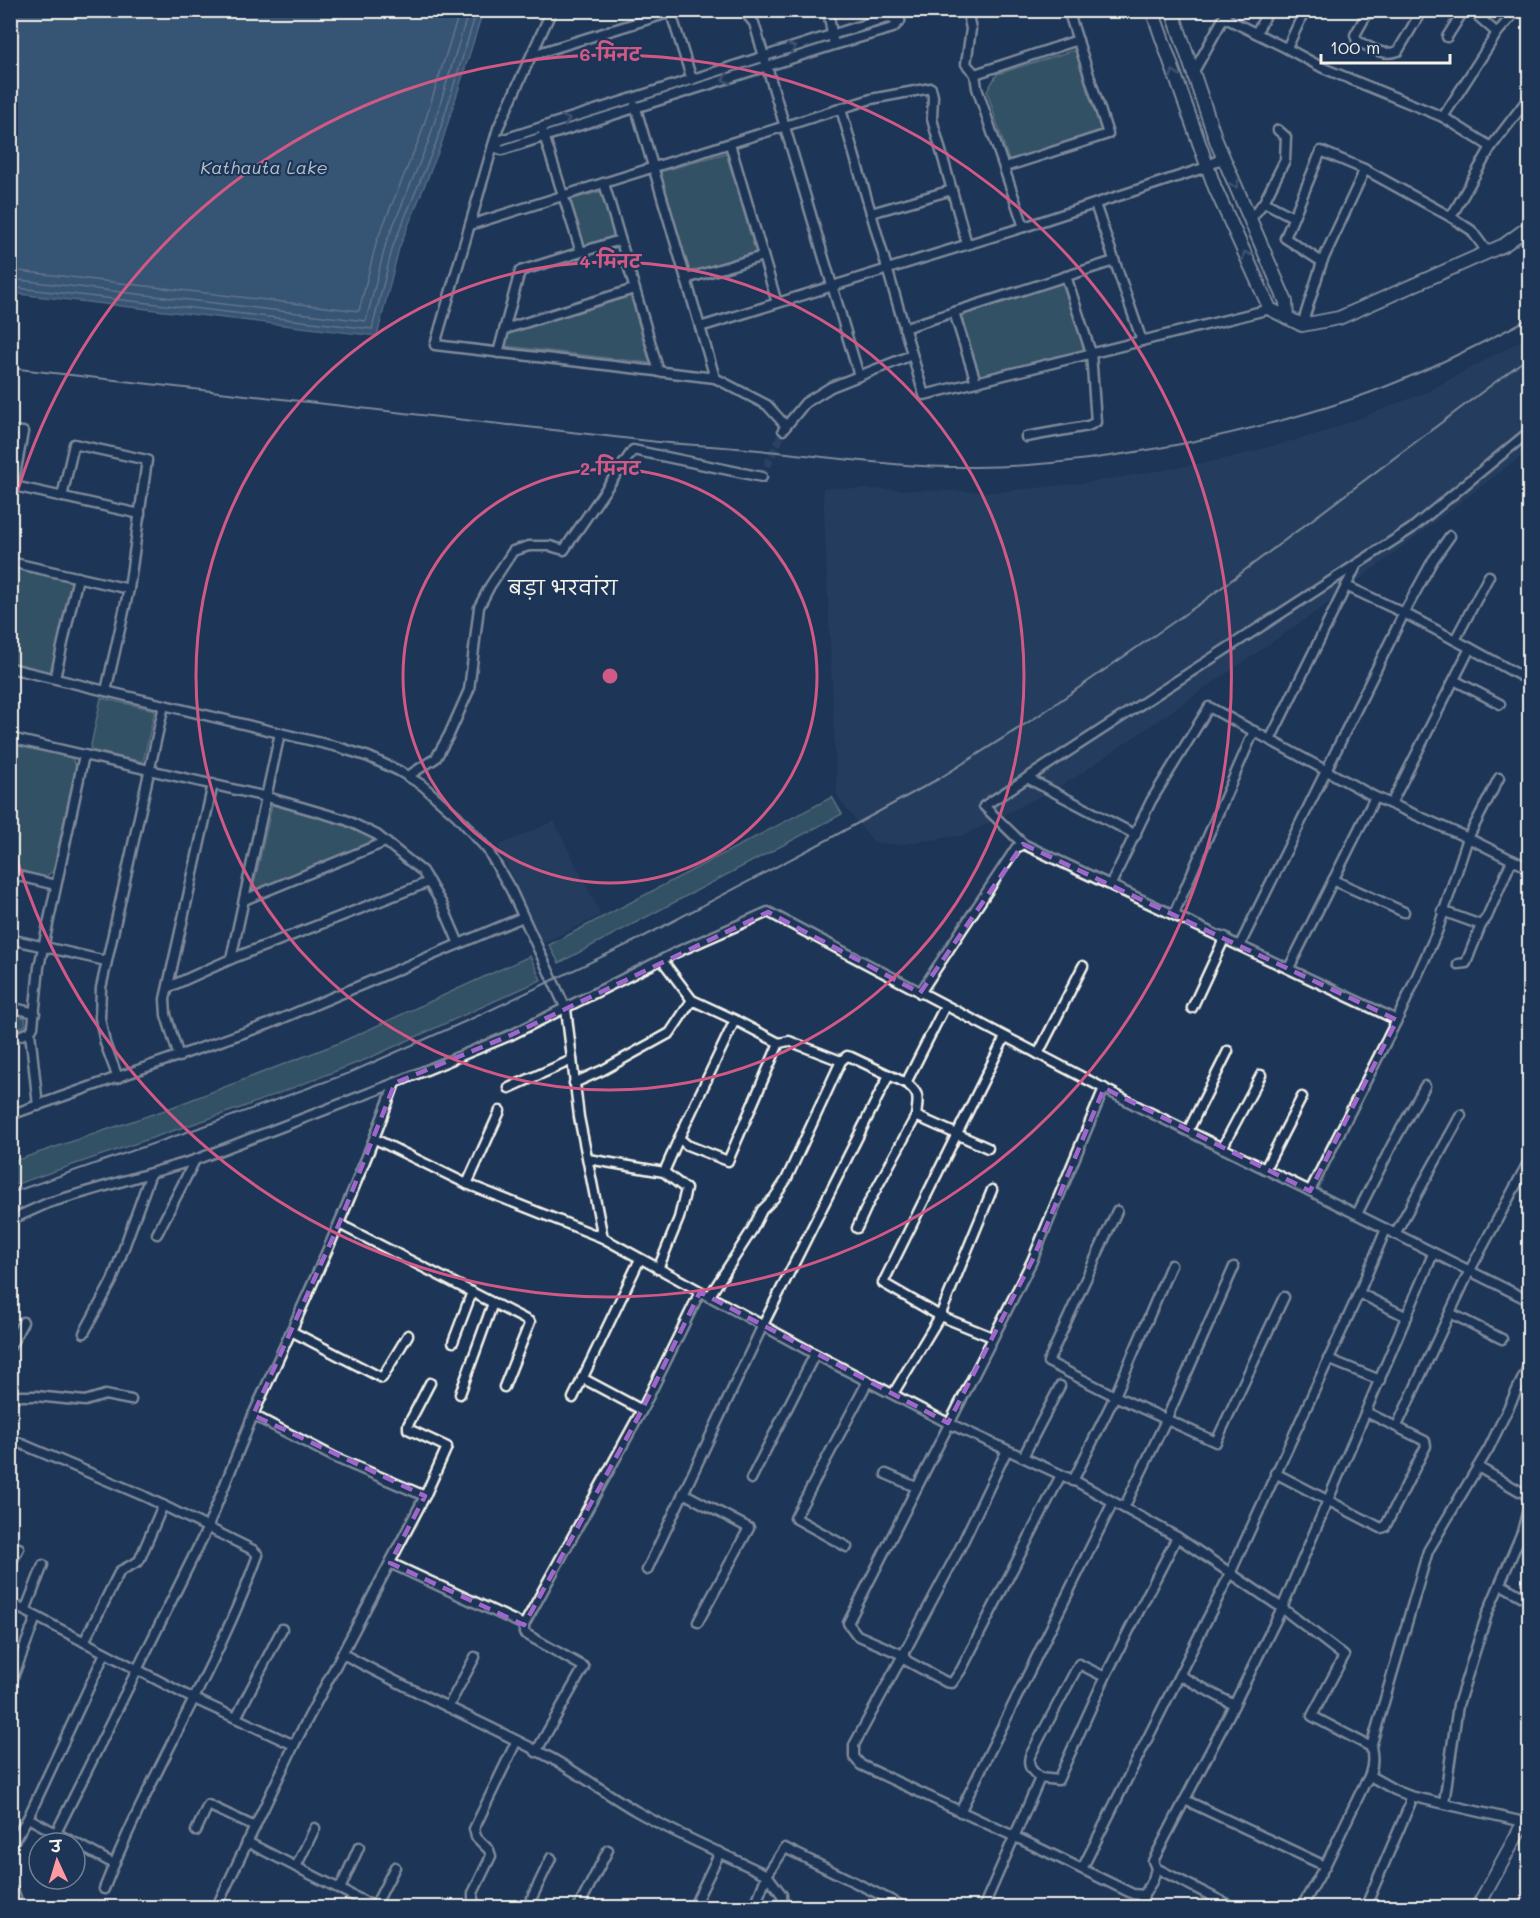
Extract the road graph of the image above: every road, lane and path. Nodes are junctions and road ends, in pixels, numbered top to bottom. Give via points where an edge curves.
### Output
1 (552, 10) edge
2 (743, 10) edge
3 (828, 10) edge
4 (898, 10) edge
5 (967, 10) edge
6 (1068, 10) edge
7 (1152, 10) edge
8 (1172, 10) edge
9 (1269, 10) edge
10 (1305, 10) edge
11 (1369, 10) edge
12 (1422, 10) edge
13 (1464, 10) edge
14 (1471, 10) edge
15 (1517, 10) edge
16 (673, 11) edge
17 (1227, 14) edge
18 (900, 21) junction
19 (1256, 33) junction
20 (1497, 33) junction
21 (832, 35) junction
22 (1447, 37) dead end
23 (1078, 40) junction
24 (834, 45) junction
25 (1287, 48) junction
26 (532, 55) junction
27 (764, 57) junction
28 (767, 66) junction
29 (975, 74) junction
30 (1193, 74) junction
31 (692, 80) junction
32 (1530, 96) edge
33 (634, 103) junction
34 (841, 109) junction
35 (1443, 117) junction
36 (785, 128) junction
37 (1278, 130) dead end
38 (543, 132) junction
39 (730, 144) junction
40 (492, 147) junction
41 (1491, 147) junction
42 (1223, 157) junction
43 (1005, 167) junction
44 (1207, 167) junction
45 (653, 168) junction
46 (1364, 169) junction
47 (604, 183) junction
48 (952, 190) junction
49 (563, 196) junction
50 (1264, 202) junction
51 (1095, 204) junction
52 (871, 213) junction
53 (1248, 214) junction
54 (1227, 216) junction
55 (1293, 217) junction
56 (1451, 217) junction
57 (470, 225) junction
58 (1530, 226) edge
59 (1024, 227) junction
60 (1530, 233) edge
61 (620, 240) junction
62 (968, 244) junction
63 (1504, 245) junction
64 (581, 252) junction
65 (1488, 253) junction
66 (763, 256) junction
67 (1114, 261) junction
68 (1322, 262) junction
69 (888, 269) junction
70 (1066, 276) junction
71 (686, 279) junction
72 (832, 286) junction
73 (634, 289) junction
74 (1286, 302) junction
75 (777, 303) junction
76 (1270, 309) junction
77 (954, 312) junction
78 (1287, 318) junction
79 (1302, 325) junction
80 (700, 327) junction
81 (904, 328) junction
82 (505, 329) junction
83 (1142, 341) junction
84 (498, 352) junction
85 (1091, 353) junction
86 (912, 355) junction
87 (659, 372) junction
88 (859, 376) junction
89 (715, 378) junction
90 (976, 382) junction
91 (10, 431) edge
92 (1530, 431) edge
93 (1026, 437) dead end
94 (762, 477) dead end
95 (14, 486) junction
96 (62, 497) junction
97 (10, 502) edge
98 (140, 514) junction
99 (1450, 536) dead end
100 (10, 562) edge
101 (1357, 564) junction
102 (1489, 576) dead end
103 (78, 577) junction
104 (1346, 586) junction
105 (129, 589) junction
106 (1404, 613) junction
107 (1455, 640) junction
108 (1470, 648) junction
109 (10, 668) edge
110 (55, 678) junction
111 (1454, 680) junction
112 (1530, 681) edge
113 (106, 691) junction
114 (1500, 704) dead end
115 (164, 705) junction
116 (1254, 731) junction
117 (280, 733) junction
118 (10, 738) edge
119 (1270, 740) junction
120 (84, 755) junction
121 (150, 769) junction
122 (1326, 770) junction
123 (408, 777) junction
124 (1026, 778) junction
125 (1499, 778) dead end
126 (213, 784) junction
127 (267, 797) junction
128 (1375, 797) junction
129 (1391, 804) junction
130 (1136, 836) junction
131 (1468, 838) junction
132 (385, 842) junction
133 (1023, 844) junction
134 (1512, 860) junction
135 (1528, 865) edge
136 (10, 874) edge
137 (1333, 880) junction
138 (429, 882) junction
139 (1111, 884) junction
140 (56, 885) junction
141 (244, 900) junction
142 (1442, 910) junction
143 (1404, 912) dead end
144 (1174, 914) junction
145 (523, 917) junction
146 (1481, 925) junction
147 (1225, 937) junction
148 (10, 939) edge
149 (459, 944) junction
150 (1240, 945) junction
151 (43, 947) junction
152 (231, 959) junction
153 (662, 960) junction
154 (106, 961) junction
155 (1458, 964) dead end
156 (1083, 966) dead end
157 (1289, 968) junction
158 (169, 987) junction
159 (920, 993) junction
160 (692, 1000) junction
161 (945, 1006) junction
162 (10, 1007) edge
163 (1192, 1008) dead end
164 (566, 1009) junction
165 (35, 1013) junction
166 (735, 1020) junction
167 (1397, 1020) junction
168 (30, 1032) junction
169 (1005, 1037) junction
170 (10, 1039) edge
171 (779, 1043) junction
172 (1227, 1051) dead end
173 (1038, 1054) junction
174 (179, 1057) junction
175 (572, 1060) junction
176 (841, 1061) junction
177 (889, 1075) junction
178 (1261, 1076) dead end
179 (118, 1078) junction
180 (395, 1083) junction
181 (574, 1083) junction
182 (906, 1083) junction
183 (1425, 1086) dead end
184 (510, 1088) dead end
185 (1104, 1088) junction
186 (1302, 1096) dead end
187 (38, 1106) junction
188 (500, 1111) dead end
189 (10, 1115) edge
190 (1461, 1115) dead end
191 (916, 1116) junction
192 (1188, 1131) junction
193 (956, 1134) junction
194 (678, 1138) junction
195 (375, 1139) junction
196 (988, 1148) dead end
197 (1222, 1148) junction
198 (588, 1159) junction
199 (1530, 1159) edge
200 (195, 1160) junction
201 (1265, 1169) junction
202 (664, 1172) junction
203 (151, 1173) junction
204 (467, 1184) junction
205 (992, 1190) dead end
206 (1310, 1191) junction
207 (1117, 1211) dead end
208 (1356, 1214) junction
209 (10, 1220) edge
210 (339, 1224) junction
211 (857, 1228) dead end
212 (1386, 1229) junction
213 (158, 1234) dead end
214 (1395, 1234) junction
215 (603, 1238) junction
216 (1433, 1254) junction
217 (640, 1259) junction
218 (1171, 1265) dead end
219 (1234, 1267) dead end
220 (658, 1269) junction
221 (1469, 1272) junction
222 (472, 1292) junction
223 (700, 1292) junction
224 (1359, 1293) junction
225 (709, 1297) junction
226 (1284, 1297) dead end
227 (1530, 1301) edge
228 (493, 1303) junction
229 (1450, 1313) junction
230 (940, 1316) junction
231 (1407, 1317) junction
232 (23, 1322) dead end
233 (762, 1327) junction
234 (291, 1331) junction
235 (84, 1333) dead end
236 (408, 1335) dead end
237 (992, 1337) junction
238 (1502, 1339) dead end
239 (453, 1342) dead end
240 (10, 1347) edge
241 (815, 1354) junction
242 (1328, 1359) junction
243 (1530, 1363) edge
244 (582, 1378) junction
245 (1380, 1380) junction
246 (868, 1381) junction
247 (430, 1383) dead end
248 (1060, 1386) dead end
249 (504, 1388) dead end
250 (460, 1394) dead end
251 (893, 1394) junction
252 (10, 1396) edge
253 (1115, 1396) junction
254 (573, 1398) dead end
255 (130, 1400) dead end
256 (642, 1410) junction
257 (1366, 1412) junction
258 (254, 1415) junction
259 (1166, 1420) junction
260 (948, 1423) junction
261 (1396, 1426) junction
262 (10, 1439) edge
263 (1007, 1450) junction
264 (1023, 1457) junction
265 (1478, 1467) junction
266 (1275, 1473) junction
267 (886, 1474) dead end
268 (1061, 1475) junction
269 (751, 1479) dead end
270 (1073, 1481) junction
271 (916, 1487) junction
272 (683, 1493) junction
273 (425, 1496) junction
274 (1530, 1499) edge
275 (1328, 1501) junction
276 (1113, 1502) junction
277 (163, 1505) junction
278 (1124, 1508) junction
279 (207, 1528) junction
280 (1177, 1537) junction
281 (847, 1547) dead end
282 (19, 1548) dead end
283 (390, 1563) junction
284 (10, 1565) edge
285 (43, 1565) dead end
286 (647, 1570) dead end
287 (1229, 1572) junction
288 (1500, 1584) junction
289 (1530, 1601) edge
290 (10, 1603) edge
291 (1282, 1608) junction
292 (25, 1611) junction
293 (36, 1617) junction
294 (698, 1622) dead end
295 (524, 1625) junction
296 (282, 1629) dead end
297 (84, 1642) junction
298 (105, 1653) junction
299 (343, 1654) junction
300 (903, 1655) junction
301 (475, 1657) dead end
302 (137, 1670) junction
303 (1181, 1676) junction
304 (1105, 1677) junction
305 (10, 1685) edge
306 (195, 1700) junction
307 (1234, 1705) junction
308 (448, 1707) junction
309 (236, 1718) junction
310 (516, 1742) junction
311 (294, 1746) junction
312 (1371, 1747) junction
313 (536, 1752) junction
314 (1370, 1776) junction
315 (1040, 1778) junction
316 (1410, 1796) junction
317 (1185, 1800) junction
318 (1444, 1803) junction
319 (960, 1812) junction
320 (28, 1818) junction
321 (1527, 1819) edge
322 (255, 1827) junction
323 (315, 1828) dead end
324 (52, 1831) edge
325 (57, 1831) edge
326 (196, 1831) dead end
327 (1013, 1836) junction
328 (247, 1842) junction
329 (10, 1847) edge
330 (359, 1847) dead end
331 (87, 1849) edge
332 (608, 1850) dead end
333 (720, 1852) junction
334 (551, 1858) dead end
335 (114, 1864) junction
336 (1325, 1866) junction
337 (296, 1867) junction
338 (395, 1867) dead end
339 (1156, 1868) junction
340 (1082, 1869) junction
341 (767, 1875) junction
342 (104, 1889) dead end
343 (340, 1889) junction
344 (10, 1890) edge
345 (1143, 1895) junction
346 (376, 1907) edge
347 (15, 1908) edge
348 (216, 1908) edge
349 (478, 1908) edge
350 (527, 1908) edge
351 (578, 1908) edge
352 (693, 1908) edge
353 (754, 1908) edge
354 (783, 1908) edge
355 (907, 1908) edge
356 (982, 1908) edge
357 (1137, 1908) edge
358 (1235, 1908) edge
359 (1301, 1908) edge
360 (1365, 1908) edge
361 (1477, 1908) edge

1 - 26 street
2 - 27 street via 754,23
3 - 21 street
4 - 18 street
5 - 29 street via 970,29 966,64
6 - 23 street
44 -> 7 street
8 - 30 street
9 - 19 street
10 - 25 street
11 - 12 street via 1355,35 1357,41 1392,54 1398,51
13 - 22 street
14 - 20 street
15 - 20 street
16 - 26 street
16 - 31 street
17 - 19 street
17 - 30 street
18 - 21 street via 888,17
18 - 24 street via 893,28
19 - 25 street
20 - 35 street
21 - 24 street
27 -> 21 street
23 - 29 street
23 - 43 street via 1108,134
24 - 28 street
25 - 35 street via 1323,68
26 - 40 street
27 - 28 street
27 - 31 street
28 -> 33 street
28 - 36 street
29 - 43 street
30 - 42 street
31 - 33 street
32 - 41 street
33 - 38 street
33 - 45 street
34 - 36 street
34 - 48 street via 931,88 932,119
34 - 52 street
35 - 41 street
36 - 39 street
36 - 72 street
37 - 50 street via 1286,137 1285,160
38 - 40 street via 502,150
38 - 49 street
39 - 45 street
39 - 66 street
40 - 57 street
41 - 56 street
42 - 44 street
42 -> 53 street
43 - 59 street
44 - 51 street
44 - 54 street
45 - 47 street
45 - 71 street
46 - 55 street via 1322,151
46 - 56 street
46 - 68 street
47 - 49 street
47 - 61 street
48 - 52 street
48 - 62 street
49 - 57 street
49 - 64 street
50 - 53 street
50 - 55 street
51 - 59 street
51 - 67 street
52 - 69 street
53 - 54 street
53 - 74 street
76 -> 54 street
55 - 68 street via 1285,238
56 - 65 street via 1471,230
57 - 84 street via 435,345
58 - 63 street
59 - 62 street
60 - 63 street
61 - 64 street
61 - 73 street
62 - 69 street
63 - 65 street
64 - 82 street via 520,271
65 - 79 street via 1340,318
66 - 71 street
66 - 75 street
67 - 70 street
67 - 83 street
68 - 79 street
69 - 72 street
69 - 81 street
70 - 77 street
70 - 85 street
71 - 80 street
72 - 75 street
72 - 88 street
73 - 82 street
73 - 87 street
74 - 76 street
74 - 78 street
75 - 80 street
76 - 78 street
76 - 83 street
77 - 81 street
77 - 90 street
78 - 79 street
80 - 89 street
81 - 86 street
82 - 84 street
83 - 85 street
84 - 87 street
85 - 90 street
85 - 93 street via 1096,422
86 - 88 street
86 - 90 street via 924,395
87 - 89 street
88 - 89 street via 805,403 784,429 767,405
91 - 95 street via 23,432
92 - 101 street via 1411,529
94 - 123 street via 633,450 564,550 529,546 513,551 479,607 469,690 449,735 436,758
95 - 96 street
95 - 97 street
96 - 98 street
96 - 98 street via 74,444 147,460
98 - 105 street
99 - 106 street
100 - 103 street
101 - 104 street
101 - 124 street
102 - 107 street
103 - 105 street
103 - 110 street
104 - 106 street
104 - 119 street
105 - 113 street
106 - 107 street
106 - 122 street
107 - 108 street
108 - 111 street
108 - 112 street
109 - 110 street
110 - 113 street
111 - 114 street
111 - 129 street
113 - 115 street
115 - 117 street
115 - 121 street
116 - 119 street
116 - 130 street via 1209,707 1151,801
116 - 144 street
117 - 123 street via 338,747
117 - 127 street
118 - 120 street
119 - 122 street
120 - 121 street
120 - 140 street
121 - 126 street
121 - 154 street
122 - 128 street
122 - 150 street
123 - 145 street via 457,816 487,849
124 - 130 street
124 - 133 street via 984,806
125 - 131 street
126 - 127 street
126 - 158 street
127 - 132 street via 346,820
127 - 141 street
128 - 129 street
128 - 137 street
129 - 131 street
130 - 139 street
131 - 134 street
131 - 142 street
132 - 138 street via 422,871
132 - 141 street
133 - 139 street
133 - 159 street via 1016,848
134 - 135 street
134 - 146 street
136 - 140 street
137 - 143 street
137 - 157 street
138 - 149 street
138 - 152 street
139 - 144 street
140 - 151 street
141 - 152 street
142 - 146 street
142 - 167 street
144 - 147 street
145 - 149 street
145 - 164 street
146 - 155 street via 1466,963
147 - 150 street
147 - 163 street
148 - 151 street
149 - 174 street via 269,1024
150 - 157 street
151 - 154 street
151 - 165 street
152 - 158 street
153 - 159 street via 768,912
153 - 160 street
153 - 164 street
154 - 179 street via 100,1018
156 - 173 street
157 - 167 street
158 - 174 street via 166,1015
159 - 161 street
160 - 166 street
160 - 181 street via 670,1033
161 - 169 street
161 - 182 street
162 - 165 street
164 - 175 street
164 - 180 street
165 - 168 street
166 - 171 street
166 - 194 street
167 - 206 street
168 - 170 street
168 - 187 street
169 - 173 street
169 - 193 street
171 - 176 street via 789,1041
171 - 194 street via 728,1161
172 - 192 street
173 - 185 street
174 - 179 street
175 - 181 street
175 - 184 street
176 - 177 street via 851,1057
176 - 225 street via 786,1180 762,1210
177 - 182 street
177 - 233 street
178 - 197 street
179 - 187 street
180 - 195 street
180 - 200 street
181 - 198 street
182 - 191 street via 918,1095
183 - 208 street
185 - 192 street
185 - 237 street via 1032,1261
186 - 201 street
187 - 189 street
188 - 204 street
190 - 214 street
191 - 193 street
191 - 211 street
192 - 197 street
193 - 196 street
193 - 230 street via 883,1282
194 - 202 street
195 - 204 street
195 - 210 street
197 - 201 street
198 - 202 street
198 - 215 street
199 - 221 street
200 - 203 street
200 - 213 street
201 - 206 street
202 - 220 street via 686,1189 680,1218
203 - 209 street via 48,1203
203 - 235 street via 112,1281
204 - 215 street
205 - 230 street
206 - 208 street
207 - 253 street via 1048,1362
208 - 212 street
210 - 222 street
210 - 234 street
212 - 214 street
212 - 224 street
214 - 216 street
215 - 217 street
216 - 221 street
216 - 231 street
217 - 220 street
217 - 244 street
218 - 253 street
219 - 259 street
220 - 223 street
221 - 227 street
221 - 229 street
222 - 228 street
222 - 239 street
223 - 225 street
223 - 256 street
224 - 231 street
224 - 242 street
225 - 233 street
226 - 259 street via 1216,1442
228 - 249 street via 530,1322
228 - 250 street
229 - 238 street
229 - 261 street
230 - 237 street
230 - 251 street
231 - 245 street
232 - 240 street
233 - 241 street
233 - 272 street
234 - 236 street via 382,1378
234 - 258 street
237 - 260 street
241 - 246 street
241 - 269 street
242 - 245 street
242 - 266 street
243 - 265 street
244 - 254 street
244 - 256 street
245 - 257 street
246 - 251 street
246 - 281 street via 795,1518
247 - 273 street via 408,1425 408,1429 447,1448
248 - 264 street
251 - 260 street
252 - 255 street via 85,1401 105,1395
253 - 259 street
253 - 270 street
256 - 295 street
257 - 261 street
257 - 275 street
258 - 273 street via 336,1458
258 - 279 street
259 - 278 street
260 - 263 street
260 - 271 street
261 - 275 street via 1425,1441 1426,1446 1385,1527
262 - 277 street
263 - 264 street
263 - 300 street
264 - 268 street
265 - 274 street
265 - 312 street via 1428,1551
266 - 275 street
266 - 287 street
267 - 271 street
268 - 270 street
268 - 300 street via 952,1683 907,1661
270 - 276 street
271 - 300 street via 848,1623 857,1635
272 - 286 street
272 - 294 street via 749,1528
273 - 283 street
274 - 288 street via 1522,1532
275 - 291 street
276 - 278 street
276 - 319 street
277 - 279 street
277 - 297 street via 139,1561 120,1571
278 - 280 street
279 - 302 street
279 - 306 street via 258,1555
280 - 287 street
280 - 304 street
282 - 284 street
283 - 295 street
283 - 299 street
285 - 292 street
287 - 291 street
287 - 303 street
288 - 289 street
288 - 318 street via 1458,1705
290 - 292 street
291 - 307 street
291 - 312 street via 1344,1656 1312,1716
292 - 293 street
293 - 297 street
293 - 305 street
295 - 313 street via 524,1633 532,1640 584,1667
296 - 309 street
297 - 298 street
298 - 302 street
298 - 320 street
299 - 308 street
299 - 311 street
300 - 319 street via 854,1745 854,1757 861,1765
301 - 308 street
302 - 306 street
302 - 325 street
303 - 307 street
303 - 340 street
304 - 315 street via 1058,1780
304 - 315 street via 1079,1664 1030,1756 1028,1764
306 - 309 street
306 - 335 street
307 - 317 street
308 - 310 street
309 - 311 street
310 - 313 street
310 - 349 street via 474,1828 476,1838 491,1856 473,1893 472,1902
311 - 322 street
312 - 314 street
313 - 333 street via 637,1811
314 - 316 street
314 - 336 street
315 - 327 street
316 - 318 street
316 - 360 street
317 - 336 street
317 - 339 street via 1153,1861
318 - 321 street
319 - 327 street
320 - 324 street
320 - 329 street
321 - 361 street
322 - 326 street via 208,1805
322 - 328 street
323 - 337 street
327 - 340 street
327 - 356 street
328 - 337 street
328 - 348 street
330 - 343 street
331 - 335 street
332 - 351 street
333 - 341 street
333 - 352 street
334 - 350 street
335 - 342 street
336 - 359 street
337 - 343 street
338 - 346 street
339 - 345 street
339 - 358 street
340 - 345 street via 1133,1894
341 - 353 street
341 - 354 street via 782,1895
341 - 355 street via 785,1848
343 - 346 street
344 - 347 street via 18,1904
345 - 357 street

